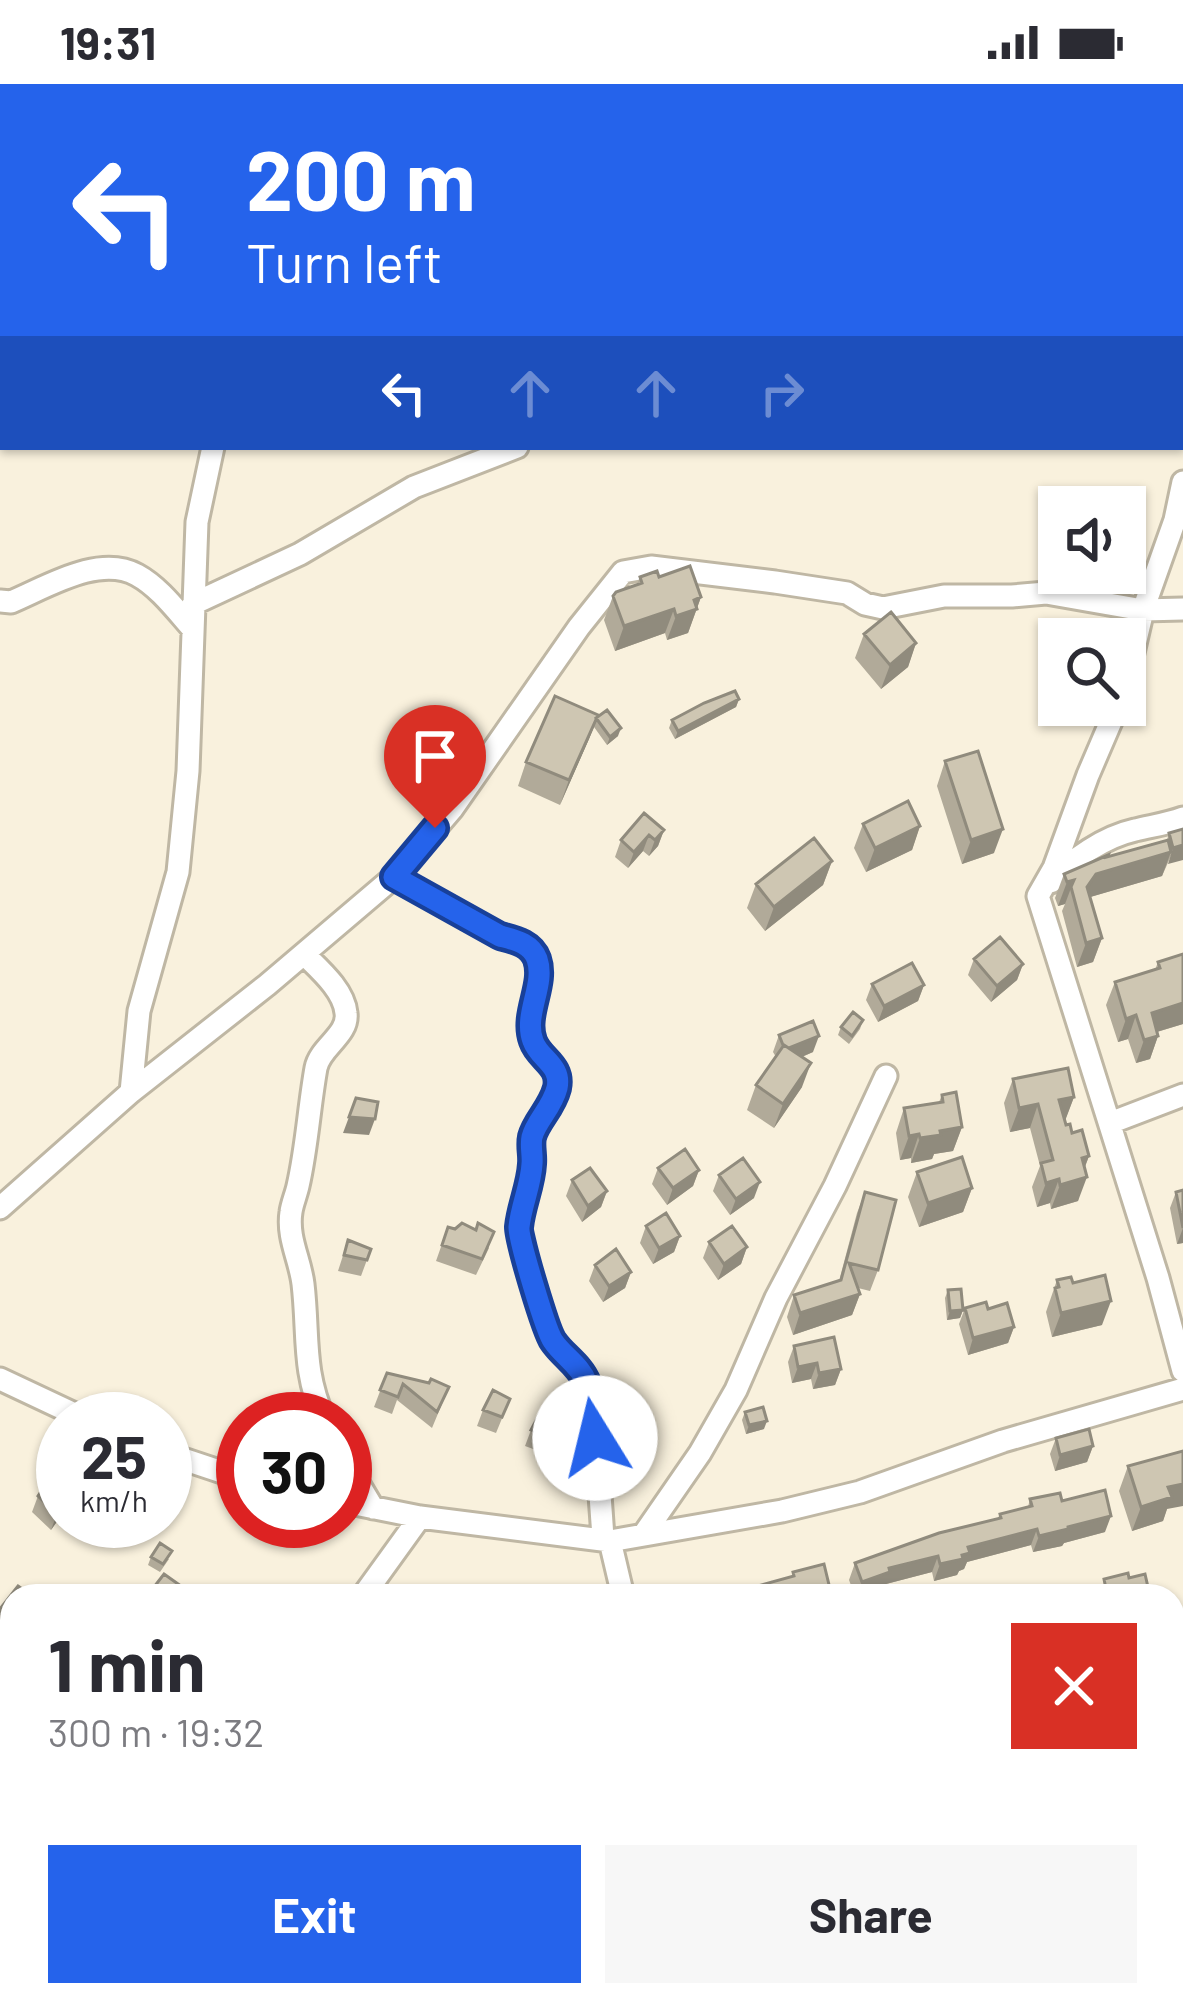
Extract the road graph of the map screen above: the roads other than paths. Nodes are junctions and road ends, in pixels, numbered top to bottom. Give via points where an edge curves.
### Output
1 (212, 450) edge
2 (509, 450) edge
3 (1183, 482) edge
4 (0, 601) edge
5 (193, 604) junction
6 (1183, 609) edge
7 (1144, 610) junction
8 (1142, 618) edge
9 (192, 628) junction
10 (1109, 726) edge
11 (1183, 818) edge
12 (394, 877) junction
13 (1038, 896) junction
14 (304, 954) junction
15 (886, 1076) dead end
16 (131, 1092) junction
17 (1183, 1095) edge
18 (1110, 1123) junction
19 (0, 1208) edge
20 (1183, 1371) edge
21 (0, 1378) edge
22 (1183, 1389) edge
23 (314, 1392) edge
24 (36, 1395) edge
25 (373, 1508) edge
26 (420, 1517) junction
27 (644, 1534) junction
28 (606, 1540) junction
29 (372, 1584) edge
30 (619, 1584) edge

1 - 5 street via 197,523
2 - 5 street via 414,487
3 - 7 street
4 - 9 street via 83,572 123,570 140,576
5 - 9 street
6 - 7 street
7 - 8 street
7 - 12 street via 1046,593 944,596 883,608 847,593 775,582 651,567 623,572
9 - 16 street via 178,872 139,1011
10 - 13 street
11 - 13 street via 1097,846
12 - 14 street
12 - 28 street via 536,956 532,1038 558,1083 531,1141 518,1237 544,1326 588,1384
13 - 18 street
14 - 16 street
14 - 23 street via 346,1010 343,1028 317,1063 291,1214
15 - 27 street via 736,1390
16 - 19 street
17 - 18 street
18 - 20 street
21 - 24 street
22 - 27 street via 860,1492
25 - 26 street
26 - 28 street
26 - 29 street
27 - 28 street
28 - 30 street

